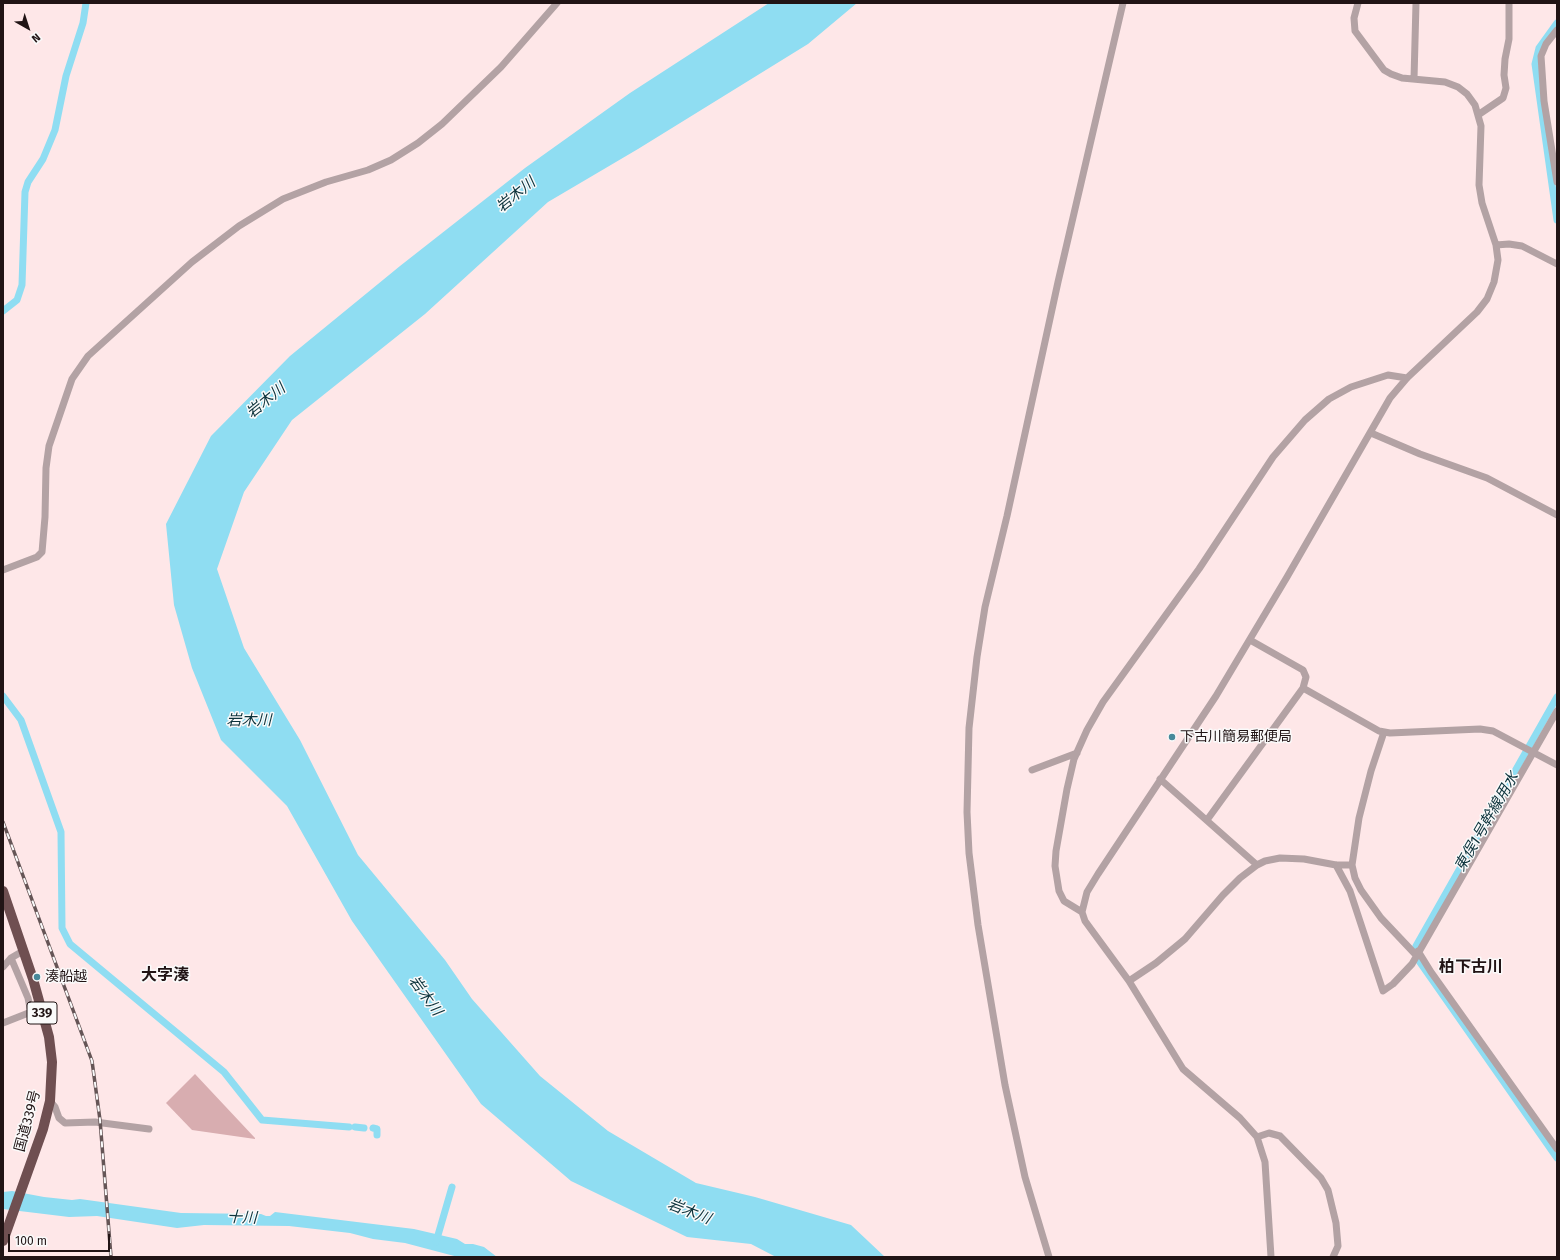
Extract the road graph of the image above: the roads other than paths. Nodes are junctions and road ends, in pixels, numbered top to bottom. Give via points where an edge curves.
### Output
1 (557, 3) edge
2 (1123, 3) edge
3 (1358, 3) edge
4 (1416, 3) edge
5 (1509, 3) edge
6 (1557, 30) edge
7 (1414, 79) junction
8 (1478, 115) junction
9 (1557, 182) edge
10 (1496, 245) junction
11 (1557, 264) edge
12 (1407, 378) junction
13 (1371, 433) junction
14 (1557, 515) edge
15 (3, 570) edge
16 (1250, 640) junction
17 (1303, 688) junction
18 (1557, 711) edge
19 (1384, 732) junction
20 (1530, 750) junction
21 (1077, 753) junction
22 (1557, 765) edge
23 (1032, 770) dead end
24 (1160, 779) junction
25 (1207, 820) junction
26 (1257, 865) junction
27 (1352, 865) junction
28 (1336, 866) junction
29 (3, 891) edge
30 (1082, 912) junction
31 (23, 951) junction
32 (1417, 953) junction
33 (11, 958) junction
34 (3, 967) edge
35 (1130, 981) junction
36 (31, 1012) junction
37 (42, 1013) junction
38 (3, 1023) edge
39 (50, 1101) junction
40 (149, 1129) dead end
41 (1257, 1137) junction
42 (1557, 1149) edge
43 (3, 1241) edge
44 (1049, 1257) edge
45 (1271, 1257) edge
46 (1333, 1257) edge

1 - 15 street via 501,67 442,124 418,143 391,160 368,170 326,182 284,199 239,226 192,262 88,356 72,379 49,446 42,552 37,557
2 - 44 street via 985,607 969,728 967,812 978,925 1005,1085 1025,1177
3 - 7 street via 1354,18 1355,31 1363,43 1384,70
4 - 7 street
5 - 8 street via 1510,39 1504,75 1506,88 1503,98
6 - 9 street via 1546,44 1541,56 1544,100
7 - 8 street via 1458,86 1475,104
8 - 10 street via 1481,126 1482,203
10 - 11 street via 1522,246
10 - 12 street via 1498,260 1494,282 1487,299 1460,330
12 - 13 street via 1390,398
12 - 21 street via 1388,375 1351,387 1329,399 1305,420 1273,458 1199,569 1103,702
13 - 14 street via 1487,478
13 - 16 street
16 - 17 street via 1302,670 1306,677
16 - 24 street
17 - 19 street
17 - 25 street
18 - 20 street
19 - 20 street via 1480,729 1493,731
19 - 27 street via 1371,771
20 - 22 street
20 - 32 street
21 - 23 street
21 - 30 street via 1067,789 1055,866 1056,882 1061,896 1064,901
24 - 25 street
24 - 30 street via 1087,892
25 - 26 street
26 - 28 street via 1280,858
26 - 35 street via 1223,895 1185,939
27 - 28 street
27 - 32 street via 1355,878 1381,918
28 - 32 street via 1350,890 1383,991 1412,964
29 - 31 highway, 国道339号 / 339
30 - 35 street via 1085,921
31 - 33 street
31 - 37 highway, 国道339号 / 339
32 - 42 street
33 - 34 street
33 - 36 street via 28,998
35 - 41 street via 1183,1069 1240,1118
36 - 37 street
36 - 38 street
37 - 39 highway, 国道339号 / 339 via 49,1037 52,1062
39 - 40 street via 59,1118 65,1123 95,1122
39 - 43 highway, 国道339号 / 339
41 - 45 street via 1265,1162
41 - 46 street via 1269,1133 1280,1136 1321,1178 1328,1190 1336,1223 1338,1246

